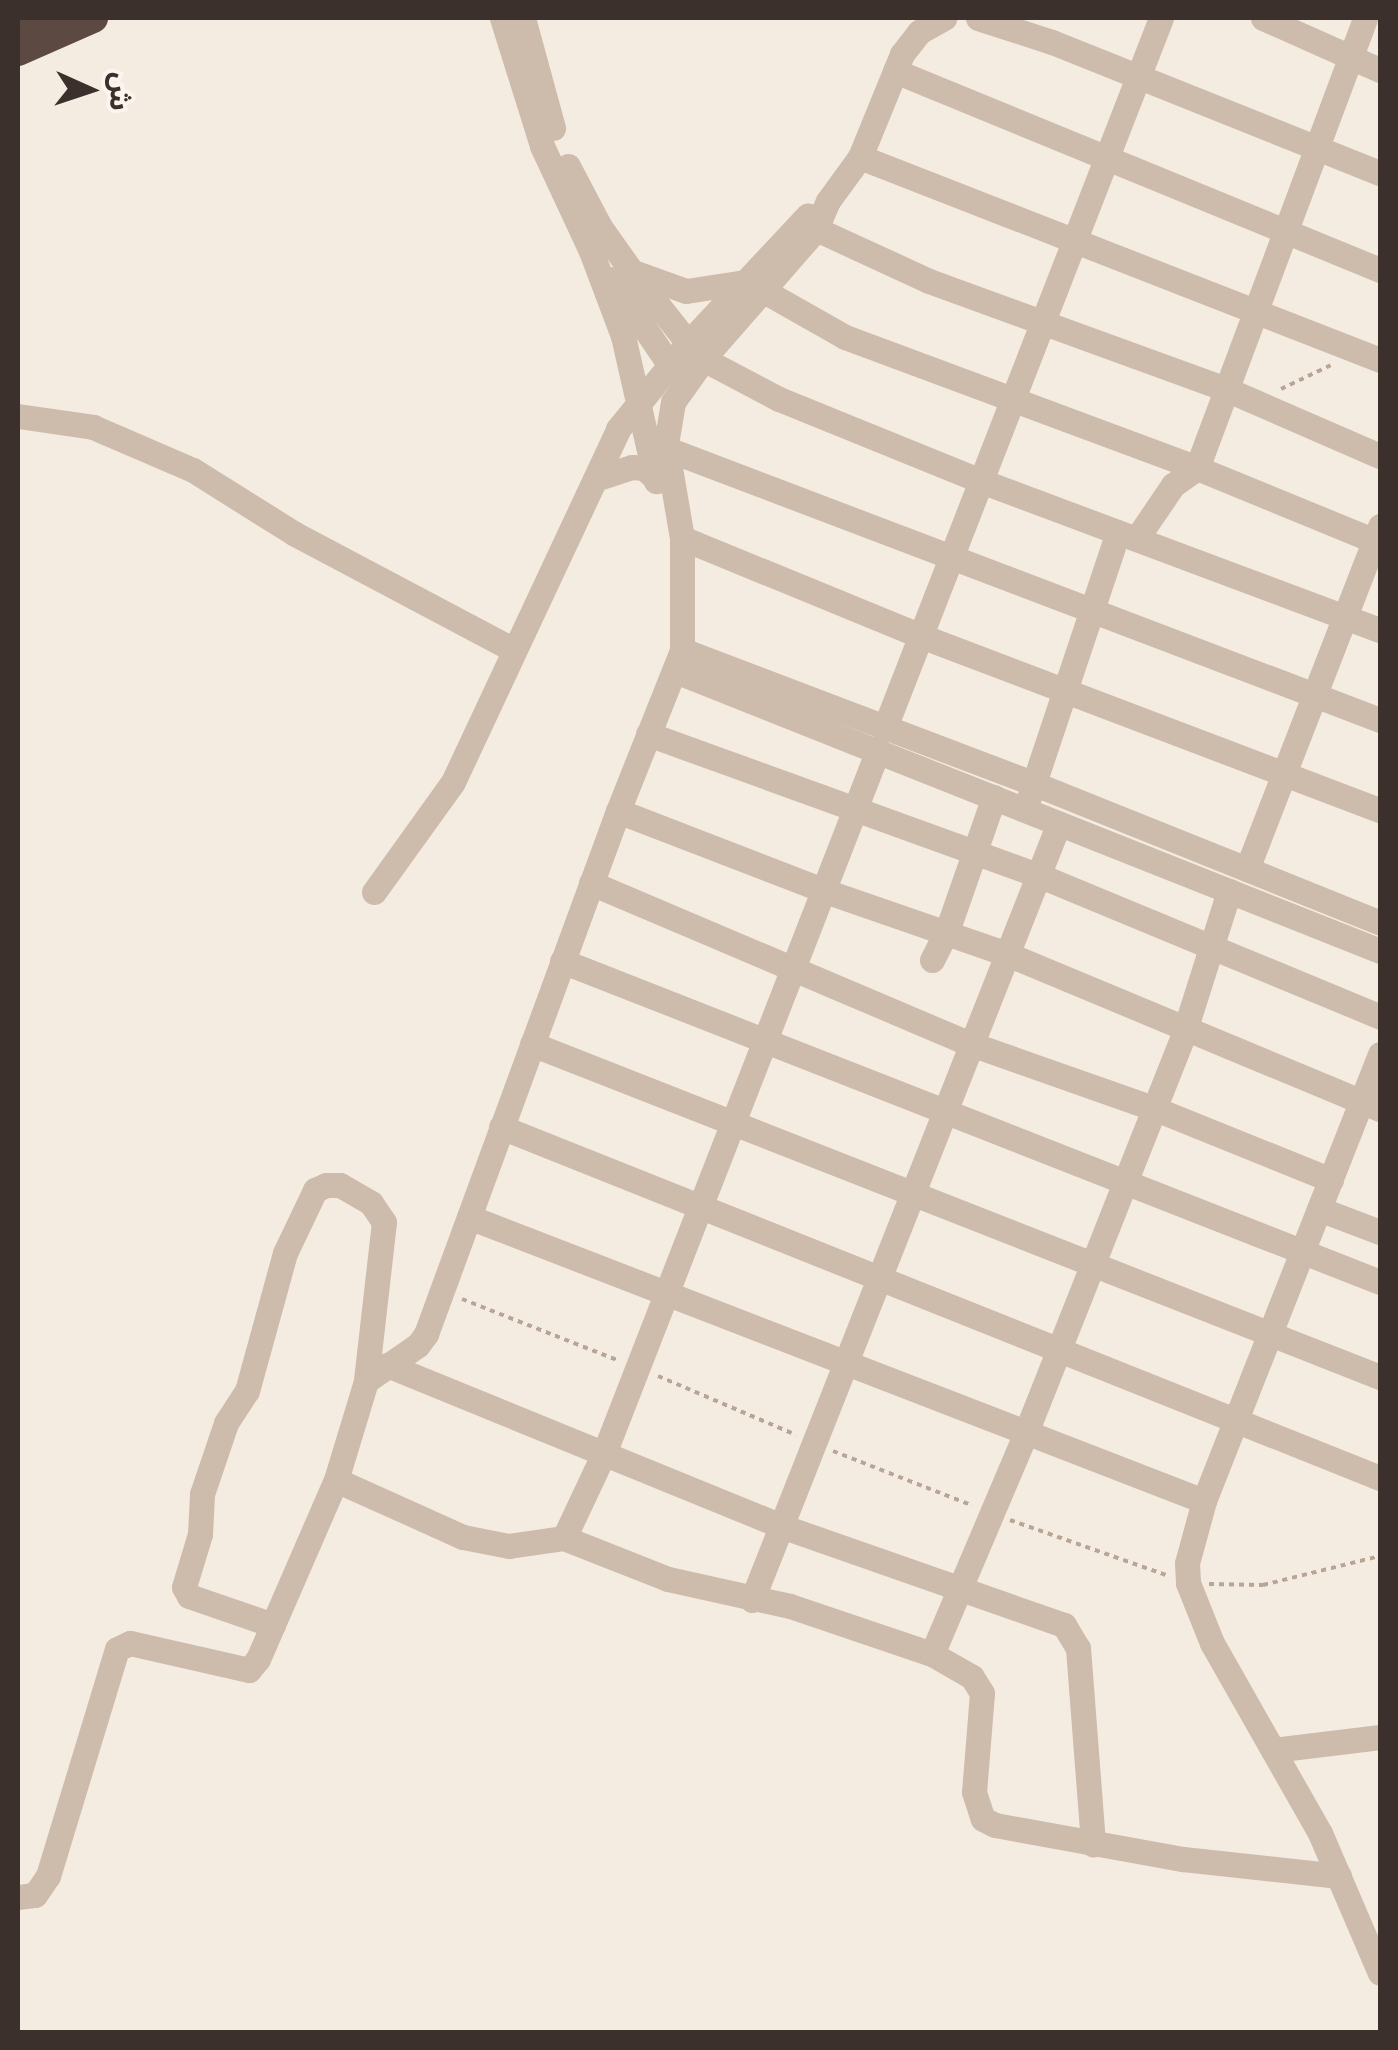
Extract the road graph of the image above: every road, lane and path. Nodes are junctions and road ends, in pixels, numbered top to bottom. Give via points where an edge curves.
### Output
1 (39, 18) edge
2 (93, 18) edge
3 (502, 18) edge
4 (523, 18) edge
5 (944, 18) edge
6 (978, 18) edge
7 (1062, 18) edge
8 (1161, 18) edge
9 (1264, 18) edge
10 (1365, 18) edge
11 (18, 28) edge
12 (1052, 42) junction
13 (18, 51) edge
14 (1351, 57) junction
15 (895, 70) junction
16 (1380, 70) edge
17 (1138, 76) junction
18 (1316, 148) junction
19 (1107, 155) junction
20 (860, 157) junction
21 (1380, 173) edge
22 (828, 201) junction
23 (816, 228) junction
24 (1284, 234) junction
25 (1074, 242) junction
26 (591, 251) junction
27 (1380, 270) edge
28 (632, 272) junction
29 (755, 286) junction
30 (1257, 309) junction
31 (1043, 321) junction
32 (1370, 356) edge
33 (692, 360) junction
34 (1228, 390) junction
35 (640, 402) junction
36 (1012, 402) junction
37 (1254, 402) junction
38 (18, 416) edge
39 (667, 449) junction
40 (1380, 456) edge
41 (1197, 468) junction
42 (655, 478) junction
43 (595, 479) junction
44 (981, 480) junction
45 (1128, 535) junction
46 (1379, 537) edge
47 (682, 538) junction
48 (951, 557) junction
49 (680, 566) junction
50 (1092, 610) junction
51 (1346, 617) junction
52 (1380, 630) edge
53 (921, 636) junction
54 (512, 648) junction
55 (678, 660) junction
56 (1065, 691) junction
57 (1316, 696) junction
58 (1380, 720) edge
59 (648, 734) junction
60 (881, 740) junction
61 (1286, 774) junction
62 (1035, 784) junction
63 (994, 797) junction
64 (856, 809) junction
65 (1024, 809) junction
66 (618, 810) junction
67 (1380, 810) edge
68 (1059, 822) junction
69 (975, 853) junction
70 (1248, 869) junction
71 (1038, 875) junction
72 (591, 882) junction
73 (825, 891) junction
74 (1229, 891) junction
75 (374, 892) dead end
76 (1380, 923) edge
77 (947, 931) junction
78 (1213, 946) junction
79 (1380, 952) edge
80 (1007, 954) junction
81 (932, 960) dead end
82 (562, 961) junction
83 (793, 968) junction
84 (1380, 1017) edge
85 (1185, 1030) junction
86 (764, 1040) junction
87 (532, 1044) junction
88 (972, 1044) junction
89 (1380, 1054) edge
90 (1371, 1105) edge
91 (1153, 1108) junction
92 (944, 1111) junction
93 (733, 1122) junction
94 (501, 1126) junction
95 (1331, 1180) junction
96 (1124, 1182) junction
97 (913, 1191) junction
98 (699, 1206) junction
99 (1319, 1209) junction
100 (468, 1217) junction
101 (1380, 1232) edge
102 (1302, 1252) junction
103 (1093, 1261) junction
104 (879, 1278) junction
105 (1380, 1282) edge
106 (442, 1291) junction
107 (666, 1293) junction
108 (1270, 1333) junction
109 (1058, 1349) junction
110 (845, 1363) junction
111 (387, 1365) junction
112 (637, 1368) junction
113 (1380, 1377) edge
114 (366, 1381) junction
115 (1236, 1420) junction
116 (1027, 1430) junction
117 (814, 1443) junction
118 (605, 1450) junction
119 (1380, 1478) edge
120 (336, 1480) junction
121 (1204, 1501) junction
122 (990, 1513) junction
123 (781, 1526) junction
124 (564, 1538) junction
125 (1380, 1556) edge
126 (1188, 1583) junction
127 (960, 1588) junction
128 (752, 1600) junction
129 (273, 1625) junction
130 (932, 1654) junction
131 (1380, 1737) edge
132 (1273, 1750) junction
133 (1093, 1844) junction
134 (1339, 1876) junction
135 (18, 1897) edge
136 (1380, 1972) edge

1 - 11 highway
2 - 13 highway
3 - 26 street via 542,146
4 - 28 street via 573,178
5 - 15 street via 919,32
6 - 12 street
7 - 12 street
8 - 17 street
9 - 14 street
10 - 14 street
12 - 17 street
14 - 16 street
14 - 18 street
15 - 19 street
15 - 20 street
17 - 18 street
17 - 19 street
18 - 21 street
18 - 24 street
19 - 24 street
19 - 25 street
20 - 22 street
20 - 25 street
22 - 23 street
22 - 29 street via 805,217
23 - 29 street
23 - 31 street via 929,281
24 - 27 street
24 - 30 street
25 - 30 street
25 - 31 street
26 - 33 street
26 - 35 street
28 - 29 street via 686,291
28 - 33 street
29 - 33 street
29 - 36 street via 830,331
30 - 32 street
30 - 34 street
31 - 34 street
31 - 36 street
32 - 37 path
33 - 35 street
33 - 39 street via 669,414
33 - 44 street
34 - 37 street
34 - 41 street
35 - 42 street
35 - 43 street via 618,429
36 - 41 street
36 - 44 street
37 - 40 street
38 - 54 street via 78,422 193,470 295,534
39 - 47 street
39 - 48 street
41 - 45 street
41 - 46 street
42 - 43 street via 632,467
42 - 49 street
43 - 54 street
44 - 45 street
44 - 48 street
45 - 50 street
45 - 51 street
46 - 51 street
47 - 49 street
47 - 53 street
48 - 50 street
48 - 53 street
49 - 55 street
50 - 56 street
50 - 57 street
51 - 52 street
51 - 57 street
53 - 56 street
53 - 60 street
54 - 75 street via 453,782
55 - 59 street
55 - 60 street
56 - 61 street
56 - 62 street
57 - 58 street
57 - 61 street
59 - 64 street
59 - 66 street
60 - 62 street
60 - 63 street
60 - 64 street
61 - 67 street
61 - 70 street
62 - 65 street
62 - 70 street
63 - 65 street
63 - 69 street
64 - 69 street
64 - 73 street
65 - 68 street
66 - 72 street
66 - 73 street
68 - 71 street
68 - 74 street
69 - 71 street
69 - 77 street
70 - 76 street
71 - 78 street
71 - 80 street
72 - 82 street
72 - 83 street
73 - 77 street
73 - 83 street
74 - 78 street
74 - 79 street
77 - 80 street
77 - 81 street
78 - 84 street
78 - 85 street
80 - 85 street
80 - 88 street
82 - 86 street
82 - 87 street
83 - 86 street
83 - 88 street
85 - 90 street
85 - 91 street
86 - 92 street
86 - 93 street
87 - 93 street
87 - 94 street
88 - 91 street
88 - 92 street
89 - 90 street
90 - 95 street
91 - 95 street
91 - 96 street
92 - 96 street
92 - 97 street
93 - 97 street
93 - 98 street
94 - 98 street
94 - 100 street
95 - 99 street
96 - 102 street
96 - 103 street
97 - 103 street
97 - 104 street
98 - 104 street
98 - 107 street
99 - 101 street
99 - 102 street
100 - 106 street
100 - 107 street
102 - 105 street
102 - 108 street
103 - 108 street
103 - 109 street
104 - 109 street
104 - 110 street
106 - 111 street via 422,1342
106 - 112 path
107 - 110 street
107 - 112 street
108 - 113 street
108 - 115 street
109 - 115 street
109 - 116 street
110 - 116 street
110 - 117 street
111 - 114 street
111 - 118 street
112 - 117 path
112 - 118 street
114 - 120 street
114 - 129 street via 384,1222 371,1204 326,1184 315,1190 285,1253 257,1362 226,1423 202,1494 200,1534 184,1588 189,1596
115 - 119 street
115 - 121 street
116 - 121 street
116 - 122 street
117 - 122 path
117 - 123 street
118 - 123 street
118 - 124 street
120 - 124 street via 463,1537 509,1546
120 - 129 street
121 - 126 street via 1188,1553
122 - 126 path
122 - 127 street
123 - 127 street
123 - 128 street
124 - 128 street via 668,1578
125 - 126 path via 1262,1585
126 - 132 street via 1212,1643
127 - 130 street
127 - 133 street via 1074,1634
128 - 130 street via 809,1611
129 - 135 street via 258,1659 244,1671 120,1645 48,1876 35,1894
130 - 133 street via 972,1677 982,1692 974,1792 983,1819
131 - 132 street
132 - 134 street
133 - 134 street
134 - 136 street

